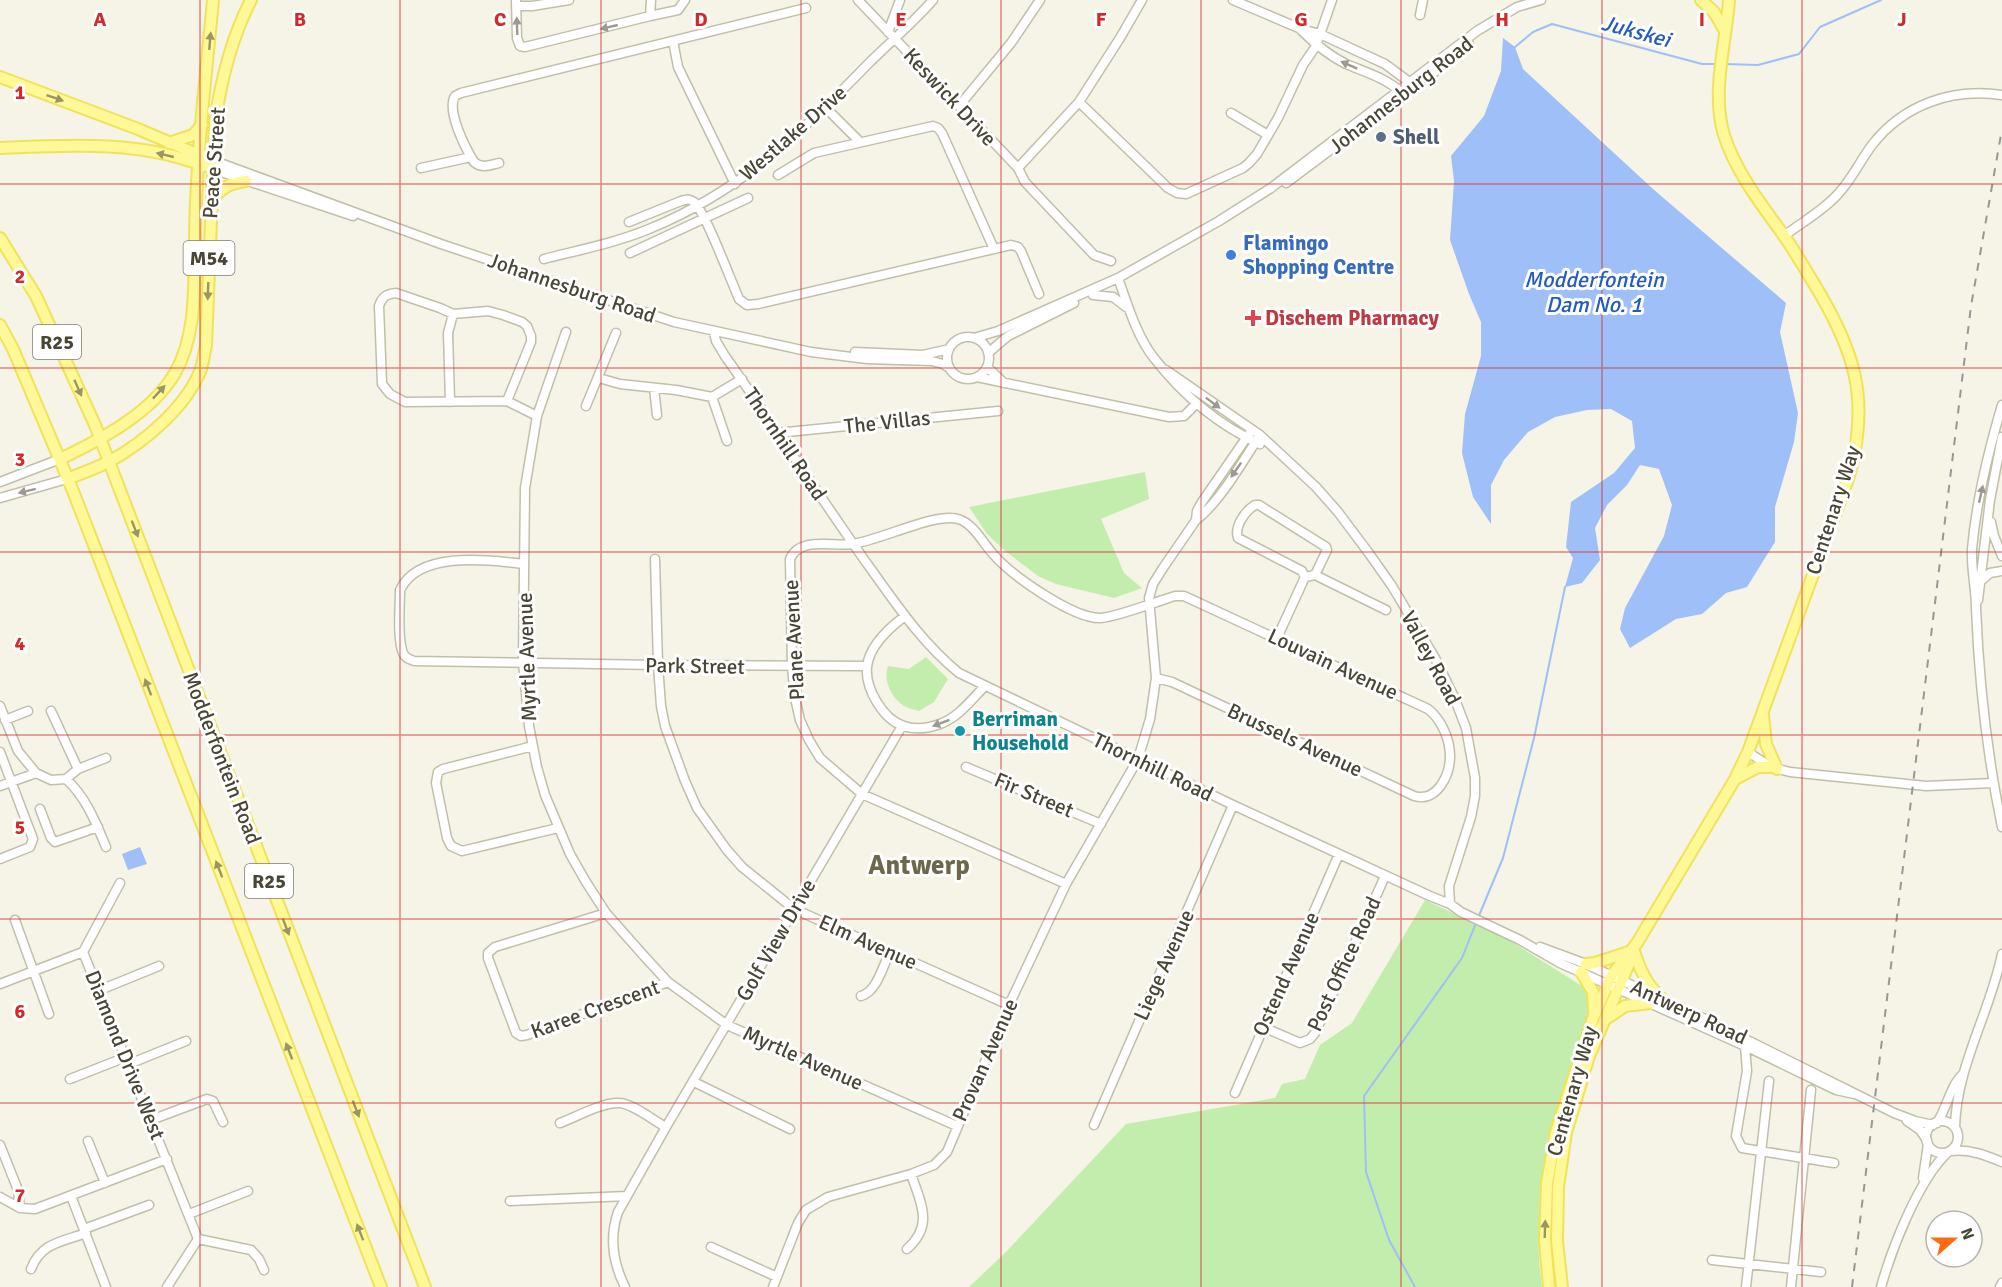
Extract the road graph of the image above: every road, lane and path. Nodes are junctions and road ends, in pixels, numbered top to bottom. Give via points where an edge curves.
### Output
1 (213, 0) edge
2 (250, 0) edge
3 (569, 0) edge
4 (651, 0) edge
5 (685, 0) edge
6 (858, 0) edge
7 (900, 0) edge
8 (933, 0) edge
9 (1040, 0) edge
10 (1142, 0) edge
11 (1332, 0) edge
12 (1423, 0) edge
13 (1541, 0) edge
14 (1701, 0) edge
15 (1728, 0) edge
16 (1237, 1) edge
17 (516, 3) edge
18 (806, 8) dead end
19 (650, 15) junction
20 (1420, 15) dead end
21 (1300, 29) junction
22 (1320, 34) junction
23 (891, 35) junction
24 (1724, 37) junction
25 (673, 41) junction
26 (1316, 46) junction
27 (1373, 58) junction
28 (1368, 72) junction
29 (0, 77) edge
30 (1412, 85) junction
31 (1401, 92) junction
32 (2002, 95) edge
33 (1079, 102) junction
34 (959, 106) junction
35 (826, 108) junction
36 (1231, 113) dead end
37 (202, 124) junction
38 (1268, 135) junction
39 (860, 142) junction
40 (168, 143) junction
41 (0, 148) edge
42 (471, 157) junction
43 (199, 159) junction
44 (499, 163) dead end
45 (212, 165) junction
46 (422, 168) dead end
47 (1018, 168) junction
48 (778, 175) dead end
49 (246, 181) junction
50 (735, 184) junction
51 (748, 198) dead end
52 (211, 203) junction
53 (697, 206) junction
54 (374, 220) junction
55 (704, 220) junction
56 (629, 222) dead end
57 (1784, 236) junction
58 (0, 238) edge
59 (994, 249) junction
60 (630, 253) dead end
61 (544, 259) dead end
62 (1111, 261) dead end
63 (1119, 281) junction
64 (1039, 294) dead end
65 (1093, 295) junction
66 (453, 314) junction
67 (1134, 320) junction
68 (0, 325) edge
69 (1020, 325) junction
70 (566, 332) dead end
71 (714, 332) junction
72 (616, 333) dead end
73 (974, 339) junction
74 (773, 343) junction
75 (949, 349) junction
76 (988, 353) junction
77 (987, 367) junction
78 (949, 368) junction
79 (1166, 370) junction
80 (977, 377) junction
81 (599, 378) junction
82 (742, 379) junction
83 (1005, 384) junction
84 (654, 388) junction
85 (712, 396) junction
86 (507, 401) junction
87 (450, 402) junction
88 (1196, 404) junction
89 (2002, 405) edge
90 (586, 406) dead end
91 (998, 411) dead end
92 (537, 416) junction
93 (657, 416) dead end
94 (777, 433) junction
95 (1249, 434) junction
96 (2002, 437) edge
97 (1258, 439) junction
98 (100, 440) junction
99 (727, 441) dead end
100 (60, 459) junction
101 (109, 462) junction
102 (67, 479) junction
103 (0, 482) edge
104 (0, 498) edge
105 (1990, 500) junction
106 (1196, 520) junction
107 (853, 544) junction
108 (1972, 552) junction
109 (1984, 554) junction
110 (2002, 556) edge
111 (655, 559) dead end
112 (524, 564) junction
113 (2002, 571) edge
114 (1315, 575) junction
115 (1305, 578) junction
116 (1981, 581) junction
117 (1148, 604) junction
118 (1976, 606) junction
119 (1386, 610) dead end
120 (904, 616) junction
121 (1277, 638) junction
122 (523, 662) junction
123 (658, 665) junction
124 (867, 666) junction
125 (792, 667) junction
126 (1156, 678) junction
127 (985, 686) junction
128 (0, 706) edge
129 (28, 711) dead end
130 (51, 711) dead end
131 (1763, 712) junction
132 (5, 720) junction
133 (902, 726) junction
134 (532, 746) junction
135 (0, 752) edge
136 (1748, 752) junction
137 (106, 758) dead end
138 (1138, 759) junction
139 (966, 767) dead end
140 (1774, 768) junction
141 (78, 769) junction
142 (36, 773) junction
143 (66, 779) junction
144 (1735, 779) junction
145 (11, 782) junction
146 (1993, 783) junction
147 (0, 786) edge
148 (862, 794) junction
149 (1434, 794) joint
150 (1233, 805) junction
151 (40, 809) dead end
152 (1101, 824) junction
153 (98, 827) junction
154 (2002, 827) edge
155 (558, 828) junction
156 (106, 847) dead end
157 (1339, 854) junction
158 (0, 859) edge
159 (1385, 876) junction
160 (120, 883) dead end
161 (1066, 884) junction
162 (1450, 903) junction
163 (794, 909) junction
164 (606, 913) junction
165 (15, 920) dead end
166 (1490, 926) joint
167 (1634, 949) junction
168 (83, 952) junction
169 (890, 952) junction
170 (2002, 954) edge
171 (159, 966) dead end
172 (1584, 968) junction
173 (34, 971) junction
174 (1610, 979) junction
175 (668, 982) junction
176 (0, 984) edge
177 (1621, 985) junction
178 (100, 990) junction
179 (861, 996) dead end
180 (1661, 998) junction
181 (1650, 1003) junction
182 (1009, 1005) junction
183 (49, 1014) dead end
184 (1593, 1018) junction
185 (1605, 1020) junction
186 (727, 1025) junction
187 (1263, 1027) junction
188 (186, 1041) dead end
189 (1745, 1046) junction
190 (1762, 1054) junction
191 (128, 1060) junction
192 (1747, 1071) junction
193 (1963, 1074) junction
194 (70, 1079) dead end
195 (1769, 1081) dead end
196 (694, 1082) junction
197 (1812, 1090) dead end
198 (1235, 1093) dead end
199 (1854, 1094) junction
200 (1894, 1113) junction
201 (152, 1120) junction
202 (223, 1122) dead end
203 (560, 1123) dead end
204 (1935, 1124) junction
205 (1094, 1125) dead end
206 (957, 1126) junction
207 (666, 1128) junction
208 (790, 1129) dead end
209 (1956, 1130) junction
210 (88, 1141) dead end
211 (1928, 1142) junction
212 (0, 1145) edge
213 (1761, 1152) junction
214 (1949, 1152) junction
215 (1977, 1153) junction
216 (2002, 1156) edge
217 (1804, 1158) junction
218 (1992, 1158) junction
219 (166, 1159) junction
220 (2002, 1162) edge
221 (1834, 1163) dead end
222 (911, 1174) junction
223 (105, 1183) junction
224 (1920, 1190) junction
225 (248, 1191) dead end
226 (71, 1196) junction
227 (627, 1196) junction
228 (0, 1197) edge
229 (510, 1201) dead end
230 (149, 1205) dead end
231 (20, 1208) junction
232 (189, 1214) junction
233 (85, 1231) junction
234 (198, 1239) junction
235 (711, 1247) dead end
236 (907, 1249) dead end
237 (1712, 1260) dead end
238 (1749, 1264) junction
239 (31, 1269) dead end
240 (1793, 1269) junction
241 (264, 1270) dead end
242 (1821, 1272) dead end
243 (777, 1277) junction
244 (106, 1287) edge
245 (167, 1287) edge
246 (381, 1287) edge
247 (425, 1287) edge
248 (625, 1287) edge
249 (773, 1287) edge
250 (1548, 1287) edge
251 (1562, 1287) edge
252 (1746, 1287) edge
253 (1791, 1287) edge
254 (1881, 1287) edge

37 -> 1 main road, Peace Street / M54
2 - 45 main road, Peace Street / M54 via 232,40 224,73 214,122
3 - 17 street via 532,6
4 - 19 street
5 - 19 street via 678,10
6 - 23 street, Keswick Drive
7 - 23 street, Westlake Drive
8 - 23 street
9 - 34 street via 1011,43
10 - 33 street
11 - 22 street
12 - 20 street
13 - 30 street, Johannesburg Road via 1517,7 1486,26 1459,53
14 - 24 main road via 1714,12
15 - 24 main road, Centenary Way
16 - 21 street
19 -> 17 street via 525,47 520,46 517,38
18 - 25 street
21 - 22 street
21 - 26 street
22 - 26 street
22 - 27 street
23 - 34 street, Keswick Drive
23 - 35 street, Westlake Drive
24 - 57 main road, Centenary Way via 1719,93 1722,127 1730,151
25 - 42 street via 455,96 454,119
25 - 50 street via 678,67
28 -> 26 street
26 - 38 street
27 - 28 street
27 - 30 street
28 - 31 street
29 -> 40 main road
30 - 31 street, Johannesburg Road
31 - 63 street, Johannesburg Road via 1271,188
32 - 57 street via 1946,96 1909,112 1880,135 1829,204
33 - 38 street via 1177,193 1186,194 1243,168
33 - 47 street
34 - 47 street, Keswick Drive
35 - 39 street
35 - 50 street, Westlake Drive
36 - 38 street
37 - 40 main road via 193,135
37 - 43 main road, Peace Street / M54
39 - 48 street via 814,153
39 - 59 street via 927,126 938,128
40 - 43 main road
43 -> 41 main road via 109,146
42 - 44 street via 479,166
42 - 46 street
43 - 45 main road
98 -> 43 main road, Peace Street / M54 via 158,395 183,357 193,310
45 - 49 street, Johannesburg Road
45 - 52 main road, Peace Street / M54
45 - 54 street, Johannesburg Road
47 - 62 street, Keswick Drive via 1025,182 1094,255
49 - 52 main road via 223,188
49 - 54 street, Johannesburg Road via 350,216
50 - 53 street, Westlake Drive
51 - 55 street
52 -> 101 main road, Peace Street / M54 via 206,346 201,368 180,404 155,429
53 - 55 street
53 - 56 street via 689,199
53 - 61 street, Westlake Drive via 631,236
54 - 71 street, Johannesburg Road via 644,313
55 - 59 street via 739,299 747,305
55 - 60 street
57 - 131 main road, Centenary Way via 1830,310 1848,349 1858,388 1859,423 1849,476
58 -> 98 main road, Modderfontein Road / R25 via 36,296
59 - 64 street via 1018,247
63 - 65 street, Johannesburg Road
63 - 67 street
63 - 69 street, Johannesburg Road
65 - 67 street via 1120,300
65 - 69 street, Johannesburg Road
66 - 86 street via 495,312 527,326 531,342
66 - 87 street via 448,333
66 - 87 street via 396,293 384,296 379,306 381,384 385,390 405,402
67 - 79 street via 1153,357
68 - 100 main road, Modderfontein Road / R25
69 - 73 street
69 - 76 street
70 - 92 street, Myrtle Avenue
71 - 74 street, Johannesburg Road
71 - 82 street, Thornhill Road
72 - 81 street
73 - 75 street via 960,339
73 - 76 street
74 - 75 street, Johannesburg Road via 890,354 923,355
74 - 78 street, Johannesburg Road via 835,356 938,362
75 - 78 street
76 - 77 street
77 - 80 street
77 - 83 street
78 - 80 street via 964,379
79 - 88 street
79 -> 95 street
80 - 83 street
81 - 84 street
81 - 90 street
82 - 85 street
82 - 94 street, Thornhill Road
83 - 88 street via 1169,417 1184,416
84 - 85 street
84 - 93 street
85 - 99 street
86 - 87 street
86 - 92 street
88 - 95 street
108 -> 89 street via 1979,500
91 - 94 street, The Villas
92 - 112 street, Myrtle Avenue via 525,488
94 - 107 street, Thornhill Road
95 - 97 street, Valley Road
95 - 106 street via 1202,502
96 - 105 street
97 -> 106 street via 1217,498
97 - 162 street, Valley Road via 1316,487 1368,552 1435,658 1462,717 1472,750 1475,796 1449,886
98 - 100 main road, M54
98 - 101 main road, Modderfontein Road / R25
100 - 102 main road, Modderfontein Road / R25
100 - 103 street
101 - 102 main road, Peace Street / M54
101 -> 247 main road, Modderfontein Road / R25
102 -> 104 street
246 -> 102 main road, Modderfontein Road / R25
105 - 109 street
105 - 110 street via 1992,528
106 - 117 street via 1153,584
107 - 117 street, Louvain Avenue via 938,519 955,518 966,522 1011,573 1068,607 1100,618
107 - 120 street, Thornhill Road
107 - 125 street, Plane Avenue via 808,545 799,548 790,559
108 - 109 street
108 - 118 street
109 - 110 street
109 - 116 street
111 - 123 street, Elm Avenue
112 - 122 street, Myrtle Avenue
112 - 122 street, Park Street via 441,562 409,578 400,590 401,645 408,659
113 - 116 street via 1990,573
114 - 115 street
114 - 115 street via 1326,546 1259,505 1251,507 1237,530 1238,538 1302,571
114 - 119 street
115 - 121 street
116 - 118 street
117 - 121 street, Louvain Avenue via 1184,596
117 - 126 street, Provan Avenue
118 - 146 street via 1983,712
120 - 124 street via 883,635
120 - 127 street, Thornhill Road via 943,660
121 - 149 street, Louvain Avenue via 1435,714 1450,754 1444,779
122 - 123 street, Park Street
122 - 134 street, Myrtle Avenue
123 - 125 street, Park Street
123 - 163 street, Elm Avenue via 665,726 697,808 742,867
124 - 125 street, Park Street
124 - 133 street via 880,707
125 - 148 street, Plane Avenue via 800,720 809,740 820,758
126 - 138 street, Provan Avenue via 1150,719
126 - 149 street, Brussels Avenue via 1172,682 1414,796
127 -> 133 street via 962,711 940,724 928,728
127 - 138 street, Thornhill Road
128 - 132 street
129 - 132 street
130 - 141 street
131 - 136 main road, Centenary Way
131 - 140 main road via 1766,744
132 - 142 street via 18,751
133 - 148 street, Golf View Drive
134 - 155 street, Myrtle Avenue
134 - 155 street via 438,772 436,783 447,838 451,846 462,851
135 - 145 street
136 - 140 street
136 - 144 main road, Centenary Way
137 - 141 street
138 - 150 street, Thornhill Road
138 - 152 street, Provan Avenue
139 - 152 street, Fir Street
140 - 144 main road via 1758,767
140 - 146 street via 1926,786
141 - 143 street
142 - 143 street via 51,780
142 - 145 street
143 - 153 street via 77,790
144 - 167 main road, Centenary Way
145 - 147 street
145 - 158 street via 33,839 30,847
146 - 154 street
148 - 161 street, Plane Avenue
148 - 163 street, Golf View Drive
150 - 157 street, Thornhill Road
150 - 205 street, Liege Avenue
151 - 153 street via 55,842
152 - 161 street, Provan Avenue
153 - 156 street
155 - 164 street, Myrtle Avenue
157 - 159 street, Thornhill Road
157 - 187 street, Ostend Avenue
159 - 162 street, Thornhill Road
159 - 187 street, Post Office Road via 1315,1033 1300,1042
160 - 168 street
161 - 182 street, Provan Avenue
162 - 166 street, Thornhill Road
163 - 169 street, Elm Avenue
163 - 186 street, Golf View Drive
164 - 175 street, Myrtle Avenue
164 - 175 street, Karee Crescent via 495,946 488,952 516,1033 527,1035
165 - 173 street
166 - 172 street, Antwerp Road
167 - 172 main road
167 - 174 main road, Centenary Way
167 - 177 main road, Centenary Way
167 - 180 main road via 1644,977
168 - 173 street
168 - 178 street, Diamond Drive West
169 - 179 street via 873,988
169 - 182 street, Elm Avenue
170 - 193 street
171 - 178 street
172 - 174 street, Antwerp Road
172 - 184 main road via 1594,999
173 - 176 street
173 - 183 street
174 - 177 street, Antwerp Road
174 - 184 main road, Centenary Way
175 - 186 street, Myrtle Avenue
177 - 180 street, Antwerp Road
177 - 181 street, Antwerp Road
177 - 185 main road, Centenary Way
178 - 191 street, Diamond Drive West
180 - 199 street, Antwerp Road
181 - 185 main road via 1625,1006
181 - 189 street, Antwerp Road
182 - 206 street, Provan Avenue
250 -> 184 main road, Centenary Way via 1547,1183 1556,1132
185 - 251 main road, Centenary Way via 1589,1056 1565,1144 1558,1187 1557,1241
186 - 196 street, Golf View Drive
186 - 206 street, Myrtle Avenue
187 - 198 street, Ostend Avenue
188 - 191 street
189 - 190 street, Antwerp Road
189 - 192 street
190 - 192 street
190 - 199 street, Antwerp Road via 1836,1090
191 - 194 street
191 - 201 street, Diamond Drive West
192 - 213 street via 1736,1136 1742,1148
193 - 204 street
193 - 209 street
195 - 213 street
196 - 207 street, Golf View Drive
196 - 208 street
197 - 217 street
199 - 200 street, Antwerp Road
200 - 204 street, Antwerp Road
200 - 211 street, Antwerp Road via 1916,1127
201 - 202 street via 207,1099 213,1101
201 - 219 street, Diamond Drive West
203 - 207 street via 620,1102
204 - 209 street via 1949,1123
204 - 211 street via 1928,1131
206 - 222 street, Provan Avenue via 942,1159
207 - 227 street, Golf View Drive
209 - 214 street via 1957,1145
209 - 215 street
210 - 223 street
211 - 214 street via 1934,1151
211 - 224 street
212 - 231 street via 18,1190
213 - 217 street
213 - 238 street
214 - 215 street
214 - 224 street
215 - 218 street
216 - 218 street
217 - 221 street
217 - 240 street
218 - 220 street
219 - 223 street
219 - 232 street, Diamond Drive West
222 - 236 street via 924,1222 919,1236
222 - 243 street, Provan Avenue via 828,1197 806,1210
223 - 226 street
224 - 254 street via 1888,1261
225 - 232 street
226 - 231 street via 35,1209
226 - 233 street
227 - 229 street
227 - 248 street, Golf View Drive via 616,1219 613,1238 615,1267
228 - 231 street
230 - 233 street
232 - 234 street, Diamond Drive West
233 - 239 street via 44,1249
233 - 244 street
234 - 241 street via 250,1250
234 - 245 street
235 - 243 street
237 - 238 street
238 - 240 street
238 - 252 street
240 - 242 street
240 - 253 street
243 - 249 street, Provan Avenue

